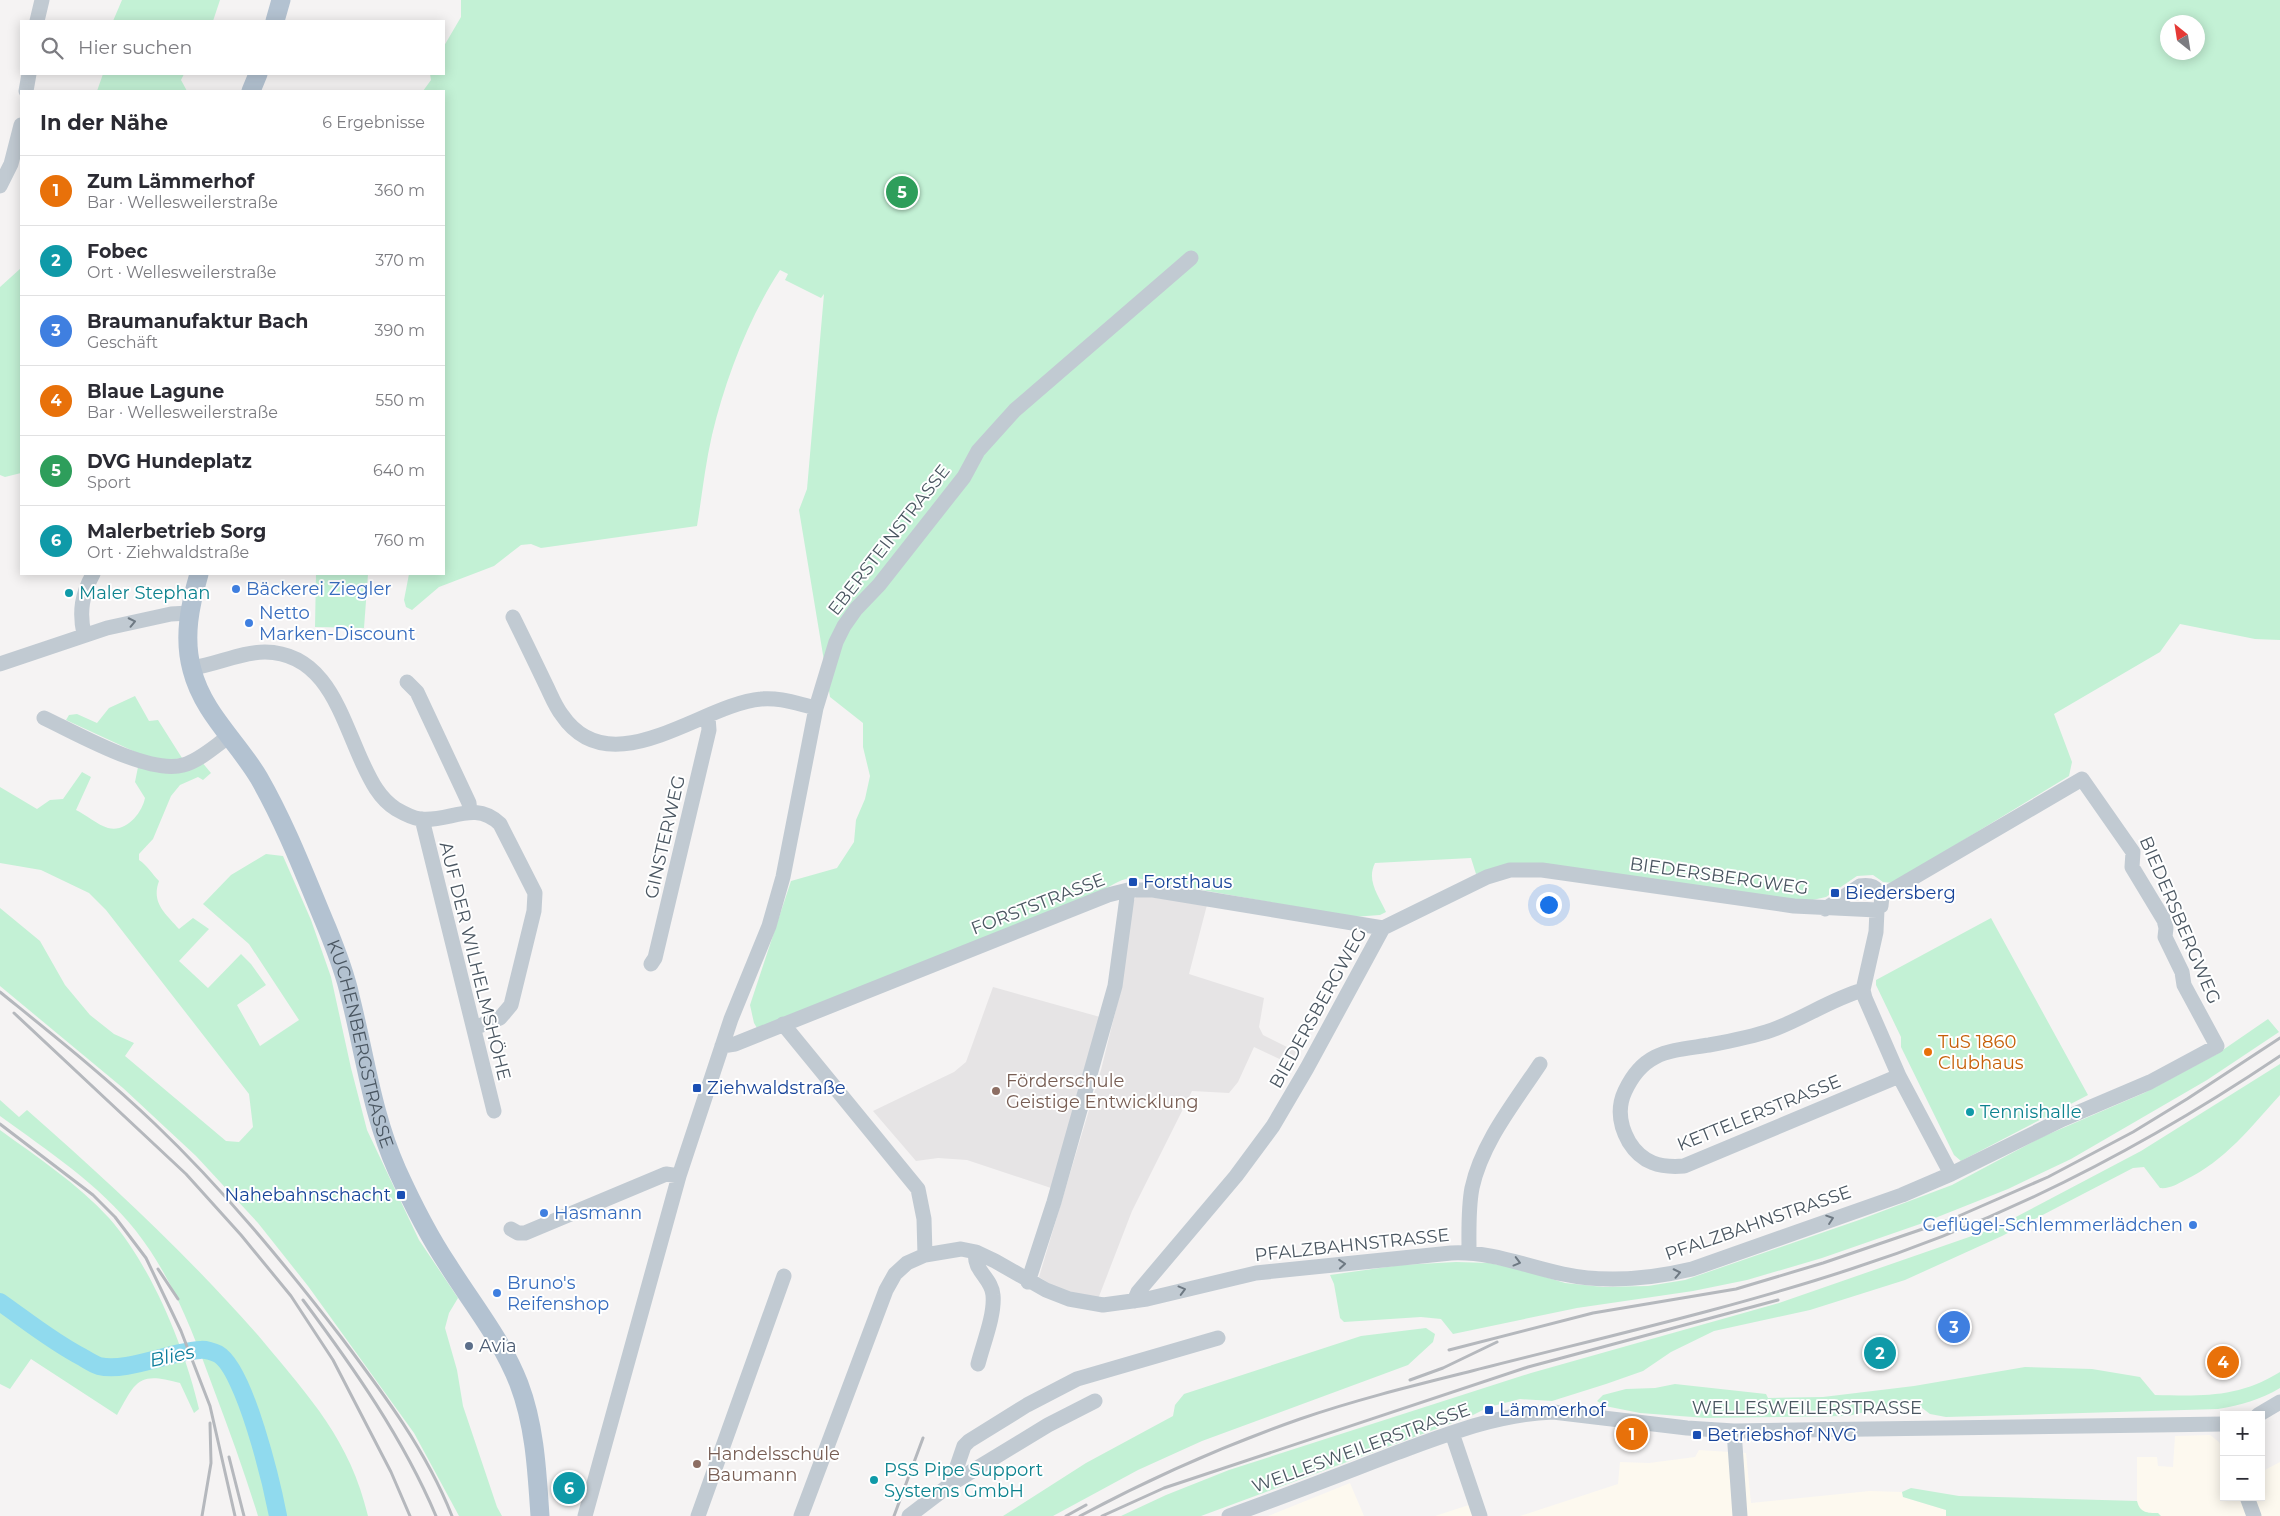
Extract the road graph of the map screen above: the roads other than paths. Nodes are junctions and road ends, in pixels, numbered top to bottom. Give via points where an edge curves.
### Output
1 (42, 0) edge
2 (281, 0) edge
3 (37, 20) edge
4 (275, 20) edge
5 (29, 75) edge
6 (258, 75) edge
7 (26, 90) edge
8 (251, 90) edge
9 (20, 129) edge
10 (0, 186) edge
11 (1191, 258) dead end
12 (93, 575) edge
13 (199, 575) edge
14 (189, 613) junction
15 (513, 616) dead end
16 (84, 634) junction
17 (0, 664) edge
18 (191, 668) junction
19 (407, 682) dead end
20 (816, 708) junction
21 (708, 717) junction
22 (44, 718) dead end
23 (228, 736) junction
24 (470, 812) junction
25 (422, 820) junction
26 (1128, 890) junction
27 (1880, 903) junction
28 (1825, 909) junction
29 (1383, 928) junction
30 (651, 964) dead end
31 (1863, 990) junction
32 (783, 1024) junction
33 (474, 1028) junction
34 (722, 1046) junction
35 (2217, 1046) joint
36 (1540, 1064) dead end
37 (1899, 1076) junction
38 (494, 1111) dead end
39 (1951, 1174) junction
40 (679, 1176) junction
41 (511, 1229) dead end
42 (976, 1252) junction
43 (1469, 1252) junction
44 (925, 1255) junction
45 (784, 1276) dead end
46 (1028, 1282) junction
47 (1134, 1301) junction
48 (1218, 1338) dead end
49 (978, 1364) dead end
50 (1094, 1401) dead end
51 (2280, 1402) edge
52 (2265, 1411) edge
53 (2220, 1424) edge
54 (1734, 1431) junction
55 (1452, 1433) junction
56 (951, 1484) junction
57 (2248, 1501) edge
58 (1248, 1513) edge
59 (540, 1516) edge
60 (585, 1516) edge
61 (698, 1516) edge
62 (801, 1516) edge
63 (909, 1516) edge
64 (1230, 1516) edge
65 (1480, 1516) edge
66 (1740, 1516) edge
67 (2254, 1516) edge

1 - 3 street
2 - 4 main road
5 - 7 street
6 - 8 main road
9 - 10 street via 12,164
11 - 20 street, EBERSTEINSTRASSE via 992,433 964,477 844,626 829,660
12 - 16 street via 82,602
13 - 14 main road, KUCHENBERGSTRASSE
16 -> 14 street via 171,614
14 - 18 main road, KUCHENBERGSTRASSE
15 - 21 street via 561,715 585,736 606,743 632,743
16 - 17 street
18 - 23 main road, KUCHENBERGSTRASSE via 200,695
18 - 25 street via 263,652 286,654 311,667 324,682 380,796 396,810
19 - 24 street via 417,692 469,803
20 - 21 street via 760,699 743,702
20 - 34 street, EBERSTEINSTRASSE via 783,877 769,926
21 - 30 street, GINSTERWEG via 709,730 673,887
22 - 23 street via 135,760 168,768 185,765
23 - 59 main road, KUCHENBERGSTRASSE via 255,772 272,803 328,930 350,994 369,1087 390,1154 424,1226 500,1344 520,1387 534,1444
24 - 25 street
24 - 33 street via 493,818 500,824 532,884 535,902 511,1005 500,1018
25 - 33 street, AUF DER WILHELMSHÖHE
26 - 29 street, FORSTSTRASSE via 1153,890
26 - 32 street, FORSTSTRASSE
26 - 46 street via 1115,986
27 - 28 street, BIEDERSBERGWEG
27 - 28 street, BIEDERSBERGWEG via 1873,886 1860,886
27 - 31 street
27 - 35 street, BIEDERSBERGWEG via 1979,837 2082,779 2133,852 2132,867 2164,920 2165,937 2182,972 2184,985
28 - 29 street, BIEDERSBERGWEG via 1519,869 1487,877
29 - 47 street, BIEDERSBERGWEG via 1273,1126
31 - 37 street
31 - 37 street, KETTELERSTRASSE via 1774,1030 1672,1050 1647,1062 1634,1075 1622,1100 1621,1122 1626,1137 1643,1159 1654,1165 1684,1166
32 - 34 street, FORSTSTRASSE via 735,1044
32 - 44 street via 918,1189 924,1220
33 - 38 street, AUF DER WILHELMSHÖHE
34 - 40 street
35 - 39 street, PFALZBAHNSTRASSE via 2150,1082 2063,1119
36 - 43 street via 1495,1133 1480,1163 1472,1187
37 - 39 street
43 -> 39 street, PFALZBAHNSTRASSE via 1587,1278 1672,1274 1892,1198
40 - 41 street via 666,1174 525,1233 518,1234
40 - 60 street
42 - 44 street via 961,1248
42 - 46 street, PFALZBAHNSTRASSE
42 - 49 street via 978,1269 993,1294
47 -> 43 street, PFALZBAHNSTRASSE via 1256,1273
44 - 62 street via 895,1274 886,1290
45 - 61 street
46 - 47 street, PFALZBAHNSTRASSE via 1069,1299 1091,1304
48 - 56 street via 1088,1374 1044,1396 969,1441 964,1446
50 - 56 street
51 - 52 street
53 - 54 street, WELLESWEILERSTRASSE
54 - 55 street, WELLESWEILERSTRASSE via 1553,1412 1504,1417
54 - 66 street
55 - 58 street, WELLESWEILERSTRASSE
55 - 65 street
56 - 63 street
57 - 67 street
58 - 64 street, WELLESWEILERSTRASSE

